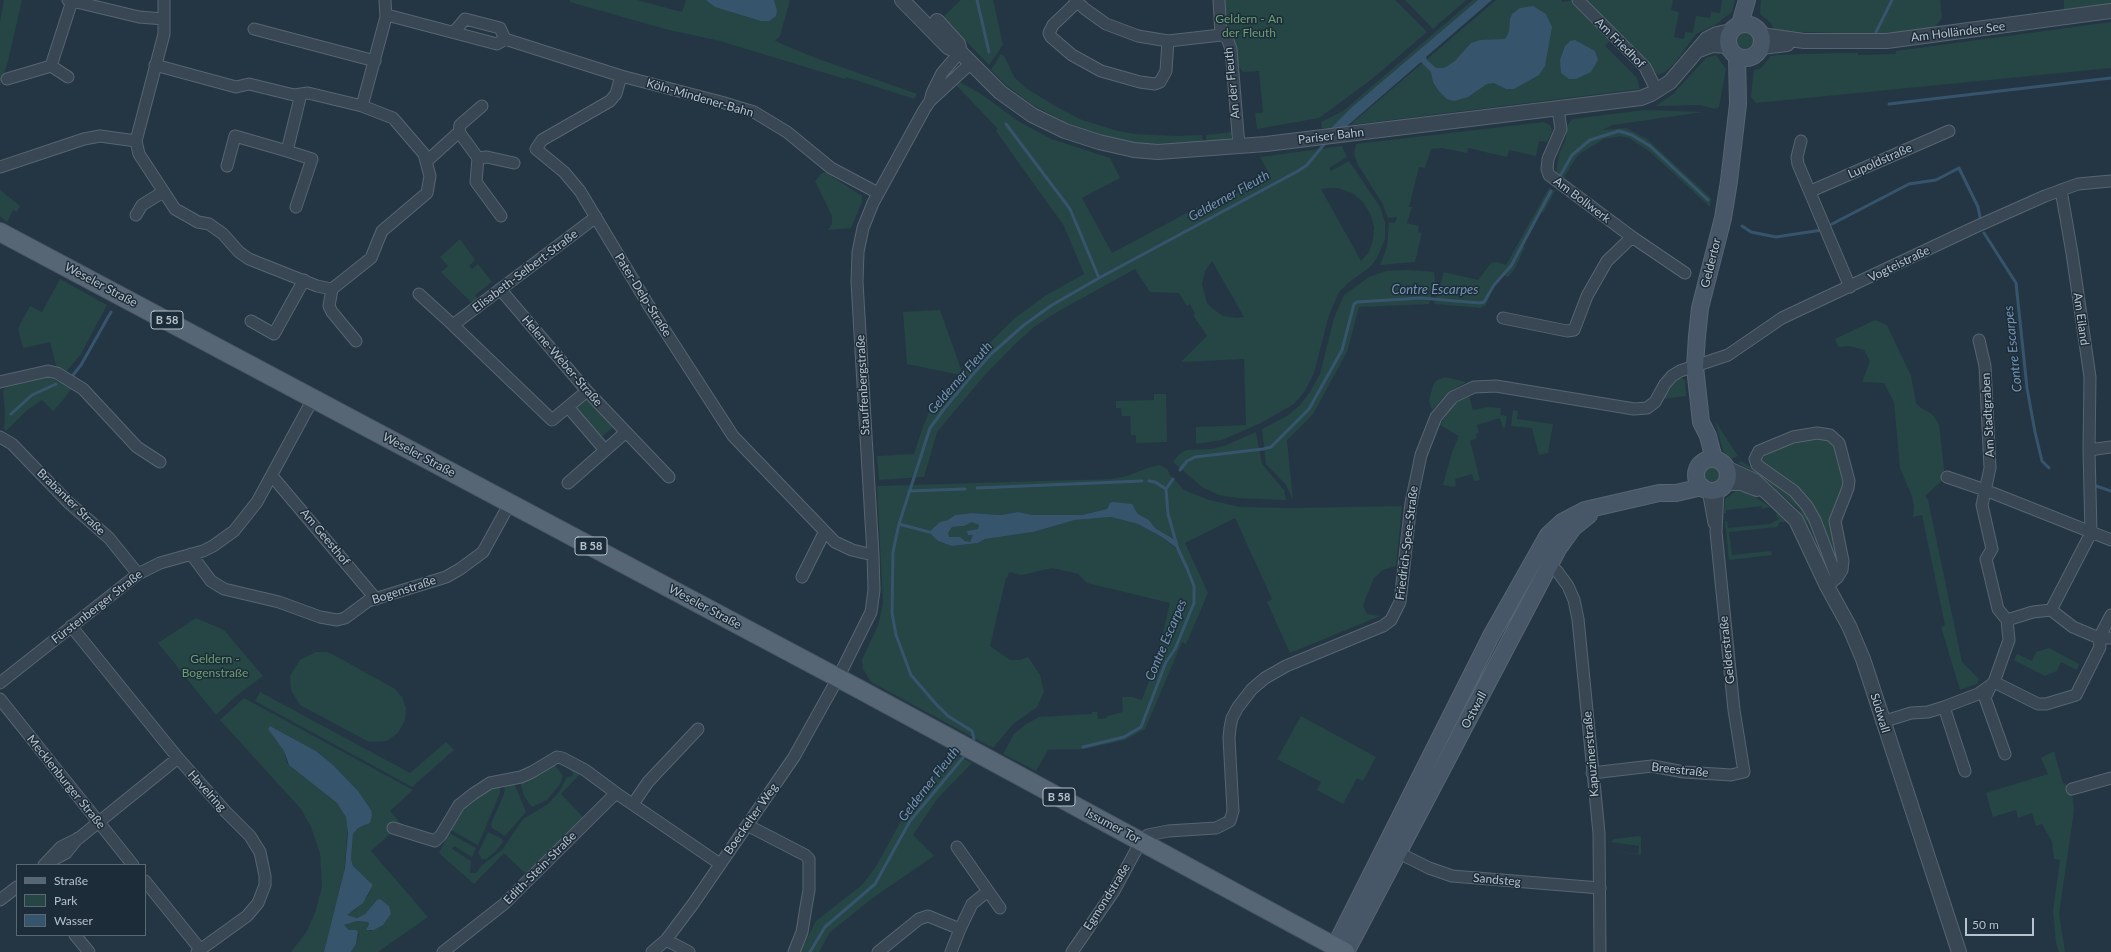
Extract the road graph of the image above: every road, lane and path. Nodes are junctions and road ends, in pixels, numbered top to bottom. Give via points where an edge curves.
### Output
1 (164, 0) edge
2 (385, 0) edge
3 (902, 0) edge
4 (915, 0) edge
5 (1219, 0) edge
6 (1578, 0) edge
7 (1747, 0) edge
8 (1753, 0) edge
9 (70, 1) edge
10 (1076, 1) edge
11 (2111, 11) edge
12 (387, 15) junction
13 (164, 19) junction
14 (254, 29) dead end
15 (454, 32) junction
16 (1221, 35) junction
17 (505, 39) junction
18 (1745, 40) junction
19 (1168, 41) junction
20 (960, 52) junction
21 (375, 61) junction
22 (971, 63) junction
23 (51, 66) junction
24 (155, 66) junction
25 (68, 76) dead end
26 (621, 76) junction
27 (7, 79) dead end
28 (1657, 91) junction
29 (301, 94) junction
30 (930, 101) junction
31 (362, 106) junction
32 (482, 106) dead end
33 (1558, 109) junction
34 (1949, 131) dead end
35 (459, 132) junction
36 (136, 141) junction
37 (1801, 141) dead end
38 (1239, 146) junction
39 (287, 151) junction
40 (478, 158) junction
41 (427, 161) junction
42 (514, 163) dead end
43 (227, 166) dead end
44 (0, 167) edge
45 (2111, 181) edge
46 (2060, 190) junction
47 (1811, 191) junction
48 (163, 192) junction
49 (878, 193) junction
50 (296, 207) dead end
51 (136, 215) dead end
52 (500, 216) dead end
53 (596, 217) junction
54 (0, 232) edge
55 (1632, 237) junction
56 (1685, 272) dead end
57 (304, 280) junction
58 (1850, 287) junction
59 (332, 289) junction
60 (500, 289) junction
61 (419, 294) dead end
62 (1503, 318) dead end
63 (251, 322) dead end
64 (453, 325) junction
65 (1979, 340) dead end
66 (356, 341) dead end
67 (1695, 367) junction
68 (0, 382) edge
69 (587, 391) junction
70 (314, 397) junction
71 (568, 407) junction
72 (626, 432) junction
73 (0, 436) edge
74 (2111, 447) edge
75 (605, 450) junction
76 (2089, 450) junction
77 (160, 462) dead end
78 (272, 476) junction
79 (1712, 476) junction
80 (669, 477) dead end
81 (1947, 477) dead end
82 (568, 483) dead end
83 (1985, 490) junction
84 (510, 503) junction
85 (1600, 507) junction
86 (824, 533) junction
87 (2091, 533) junction
88 (2111, 540) edge
89 (191, 554) junction
90 (873, 555) junction
91 (1530, 565) junction
92 (1549, 566) junction
93 (138, 574) junction
94 (802, 577) dead end
95 (1832, 582) junction
96 (376, 599) junction
97 (2051, 610) junction
98 (2111, 615) edge
99 (2007, 620) junction
100 (71, 626) junction
101 (2099, 638) junction
102 (2111, 638) edge
103 (838, 678) junction
104 (0, 683) edge
105 (1992, 684) junction
106 (0, 699) edge
107 (1944, 707) junction
108 (1882, 722) junction
109 (698, 729) dead end
110 (2005, 754) dead end
111 (178, 758) junction
112 (1965, 771) dead end
113 (1744, 772) joint
114 (1592, 773) junction
115 (2111, 778) edge
116 (2072, 789) dead end
117 (616, 793) junction
118 (633, 804) junction
119 (98, 822) junction
120 (746, 825) junction
121 (393, 828) dead end
122 (1141, 841) junction
123 (957, 847) dead end
124 (1392, 851) junction
125 (45, 864) edge
126 (132, 864) edge
127 (720, 864) junction
128 (146, 882) edge
129 (16, 888) edge
130 (1600, 888) junction
131 (988, 891) junction
132 (0, 900) edge
133 (1000, 908) dead end
134 (960, 929) junction
135 (76, 936) edge
136 (666, 940) junction
137 (198, 951) edge
138 (1340, 951) edge
139 (88, 952) edge
140 (443, 952) edge
141 (652, 952) edge
142 (688, 952) edge
143 (794, 952) edge
144 (878, 952) edge
145 (950, 952) edge
146 (1072, 952) edge
147 (1600, 952) edge
148 (1959, 952) edge

1 - 13 street
2 - 12 street
3 - 20 street via 948,47
4 - 20 street via 954,39
5 - 16 street, An der Fleuth
6 - 28 street, Am Friedhof via 1645,67
7 - 18 main road
8 - 18 main road
9 - 13 street via 139,17
9 - 23 street
10 - 19 street via 1096,18 1118,29 1138,36
10 - 19 street via 1053,25 1049,33 1072,55 1101,71 1140,82 1160,82 1166,71
11 - 18 street, Am Holländer See via 1886,41
12 - 15 street, Köln-Mindener-Bahn
12 - 21 street
13 - 24 street via 164,34
14 - 21 street
15 - 17 street, Köln-Mindener-Bahn via 497,44
15 - 17 street, Köln-Mindener-Bahn via 465,19 500,28
16 - 19 street
16 - 38 street, An der Fleuth via 1227,38 1231,49
17 - 26 street, Köln-Mindener-Bahn
18 - 28 street, Pariser Bahn via 1711,36 1678,74
18 - 67 main road, Geldertor via 1723,218 1700,308
20 - 22 street, Pariser Bahn
20 - 30 street, Stauffenbergstraße via 942,73
21 - 31 street
22 - 30 street, Stauffenbergstraße
22 - 38 street, Pariser Bahn via 1020,108 1048,124 1080,137 1117,147 1150,151 1168,152
23 - 25 street
23 - 27 street
24 - 29 street via 236,87 249,84 294,95
24 - 36 street
26 - 49 street, Köln-Mindener-Bahn via 754,112 787,132 831,168
26 - 53 street, Pater-Delp-Straße via 616,94 610,101 542,140 537,146 540,153 570,178
28 - 33 street, Pariser Bahn via 1633,100
29 - 31 street via 308,93
29 - 39 street
30 - 49 street, Stauffenbergstraße
31 - 41 street via 392,118 424,154
32 - 35 street via 460,125
33 - 38 street, Pariser Bahn
33 - 55 street, Am Bollwerk via 1561,129 1548,159 1549,175
34 - 47 street, Lupoldstraße
35 - 40 street
35 - 41 street
36 - 44 street via 100,136 84,139
36 - 48 street via 139,154
37 - 47 street via 1798,164
39 - 43 street via 235,136
39 - 50 street via 312,159
40 - 42 street via 486,157
40 - 52 street via 476,182
41 - 59 street via 430,176 427,194 382,231 371,258
45 - 46 street, Vogteistraße via 2078,184
46 - 58 street, Vogteistraße
46 - 76 street, Am Eiland via 2090,376
47 - 58 street
48 - 51 street via 142,205
48 - 57 street via 175,209 198,222 209,224 249,259
49 - 90 street, Stauffenbergstraße via 863,228 856,272
53 - 60 street, Elisabeth-Selbert-Straße
53 - 86 street, Pater-Delp-Straße via 649,306 728,429
54 - 70 main road, Weseler Straße / B 58
55 - 56 street, Am Bollwerk
55 - 62 street via 1607,260 1587,296 1574,330 1567,332
57 - 59 street
57 - 63 street via 274,334
58 - 67 street, Vogteistraße via 1782,318 1728,355
59 - 66 street via 329,306
60 - 64 street, Elisabeth-Selbert-Straße
60 - 69 street, Helene-Weber-Straße
61 - 64 street
64 - 71 street via 552,420
65 - 83 street, Am Stadtgraben via 1985,366 1990,468
67 - 79 main road, Geldertor via 1701,422 1699,435
67 - 122 street, Friedrich-Spee-Straße via 1672,376 1655,402 1641,409 1496,386 1471,388 1453,397 1431,425 1421,455 1411,503 1400,602 1391,620 1383,626 1271,673 1245,697 1232,718 1230,728 1233,812 1230,821 1216,828 1160,832 1148,835
68 - 77 street via 48,371 57,373 83,389 137,447
69 - 71 street
69 - 72 street, Helene-Weber-Straße
70 - 78 street, Fürstenberger Straße
70 - 84 main road, Weseler Straße / B 58
71 - 75 street
72 - 75 street
72 - 80 street, Helene-Weber-Straße
73 - 93 street, Brabanter Straße via 12,444 68,502 109,538
74 - 76 street
75 - 82 street
76 - 87 street, Am Eiland
78 - 89 street, Fürstenberger Straße via 252,511 234,531 213,546
78 - 96 street, Am Geesthof
79 - 85 main road, Ostwall via 1676,493 1659,493
79 - 95 street, Südwall via 1750,477 1796,520
79 - 113 street, Gelderstraße via 1711,514 1716,527 1734,710
81 - 83 street
83 - 87 street
83 - 99 street, Am Stadtgraben via 1982,505 1992,549 1986,559 1998,608
84 - 96 street, Bogenstraße via 480,555 446,577
84 - 103 main road, Weseler Straße / B 58
85 - 91 main road, Ostwall via 1572,515 1554,529
85 - 92 main road, Ostwall via 1573,528
86 - 90 street, Pater-Delp-Straße via 843,546
86 - 94 street
87 - 88 street
87 - 97 street, Am Eiland
89 - 93 street, Fürstenberger Straße via 160,563
89 - 96 street, Bogenstraße via 211,582 224,589 279,602 332,620 345,618 368,601
90 - 103 street, Stauffenbergstraße via 874,590 871,612
91 - 92 main road
91 - 124 main road, Ostwall via 1487,642
92 - 114 street, Kapuzinerstraße via 1563,578 1572,593 1576,608
92 - 124 main road, Ostwall
93 - 100 street, Fürstenberger Straße
95 - 95 street via 1842,570 1843,561 1835,521 1849,481 1839,443 1830,435 1816,433 1793,437 1759,451 1755,459 1757,465 1794,491 1807,506
95 - 108 street, Südwall via 1860,652
97 - 99 street via 2033,612
97 - 101 street via 2073,627
98 - 101 street
99 - 105 street via 2009,640
100 - 104 street, Fürstenberger Straße
100 - 111 street, Havelring
101 - 102 street
101 - 105 street via 2100,647 2076,695 2038,704
103 - 120 street, Boeckelter Weg via 794,757
103 - 122 main road, Issumer Tor / B 58
105 - 107 street via 1978,694
105 - 110 street via 1985,698
106 - 119 street, Mecklenburger Straße
107 - 108 street
107 - 112 street
108 - 148 street, Südwall
109 - 118 street via 648,782
111 - 119 street
111 - 137 street, Havelring via 250,836 260,852 265,868 265,885 253,910
113 - 114 street, Breestraße via 1731,775 1684,772 1652,766
114 - 130 street, Kapuzinerstraße
115 - 116 street
117 - 118 street
117 - 121 street via 585,770 557,757 521,777 490,783 473,794 459,805 435,841
117 - 140 street, Edith-Stein-Straße via 504,904
118 - 127 street
119 - 125 street via 79,838 61,847
119 - 126 street, Mecklenburger Straße
120 - 127 street, Boeckelter Weg
120 - 143 street via 809,859 809,890 802,932
122 - 138 main road, Issumer Tor / B 58
122 - 146 street, Egmondstraße via 1114,891
123 - 131 street
124 - 130 street, Sandsteg via 1452,876
124 - 138 main road, Ostwall
127 - 136 street, Boeckelter Weg
128 - 137 street
129 - 132 street
130 - 147 street, Kapuzinerstraße
131 - 133 street
131 - 134 street via 972,904
134 - 144 street via 928,916 919,919
134 - 145 street
135 - 139 street
136 - 141 street, Boeckelter Weg
136 - 142 street

